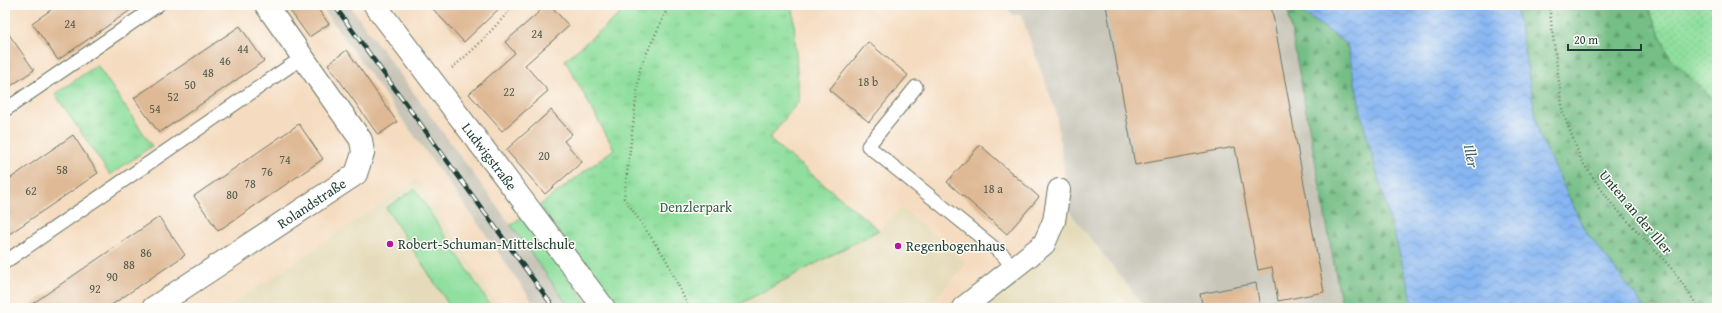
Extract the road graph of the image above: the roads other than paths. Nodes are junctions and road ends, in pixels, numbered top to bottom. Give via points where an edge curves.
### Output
1 (158, 5) edge
2 (266, 5) edge
3 (375, 5) edge
4 (303, 57) junction
5 (916, 87) dead end
6 (5, 110) edge
7 (1059, 190) dead end
8 (5, 262) edge
9 (1013, 268) junction
10 (153, 308) edge
11 (604, 308) edge
12 (963, 308) edge

1 - 6 lane
2 - 4 street, Rolandstraße
3 - 11 street, Ludwigstraße
4 - 8 lane
4 - 10 street, Rolandstraße via 361,140 363,153 356,174
5 - 9 lane via 868,146 1003,255
7 - 9 street via 1054,221 1044,244
9 - 12 street

